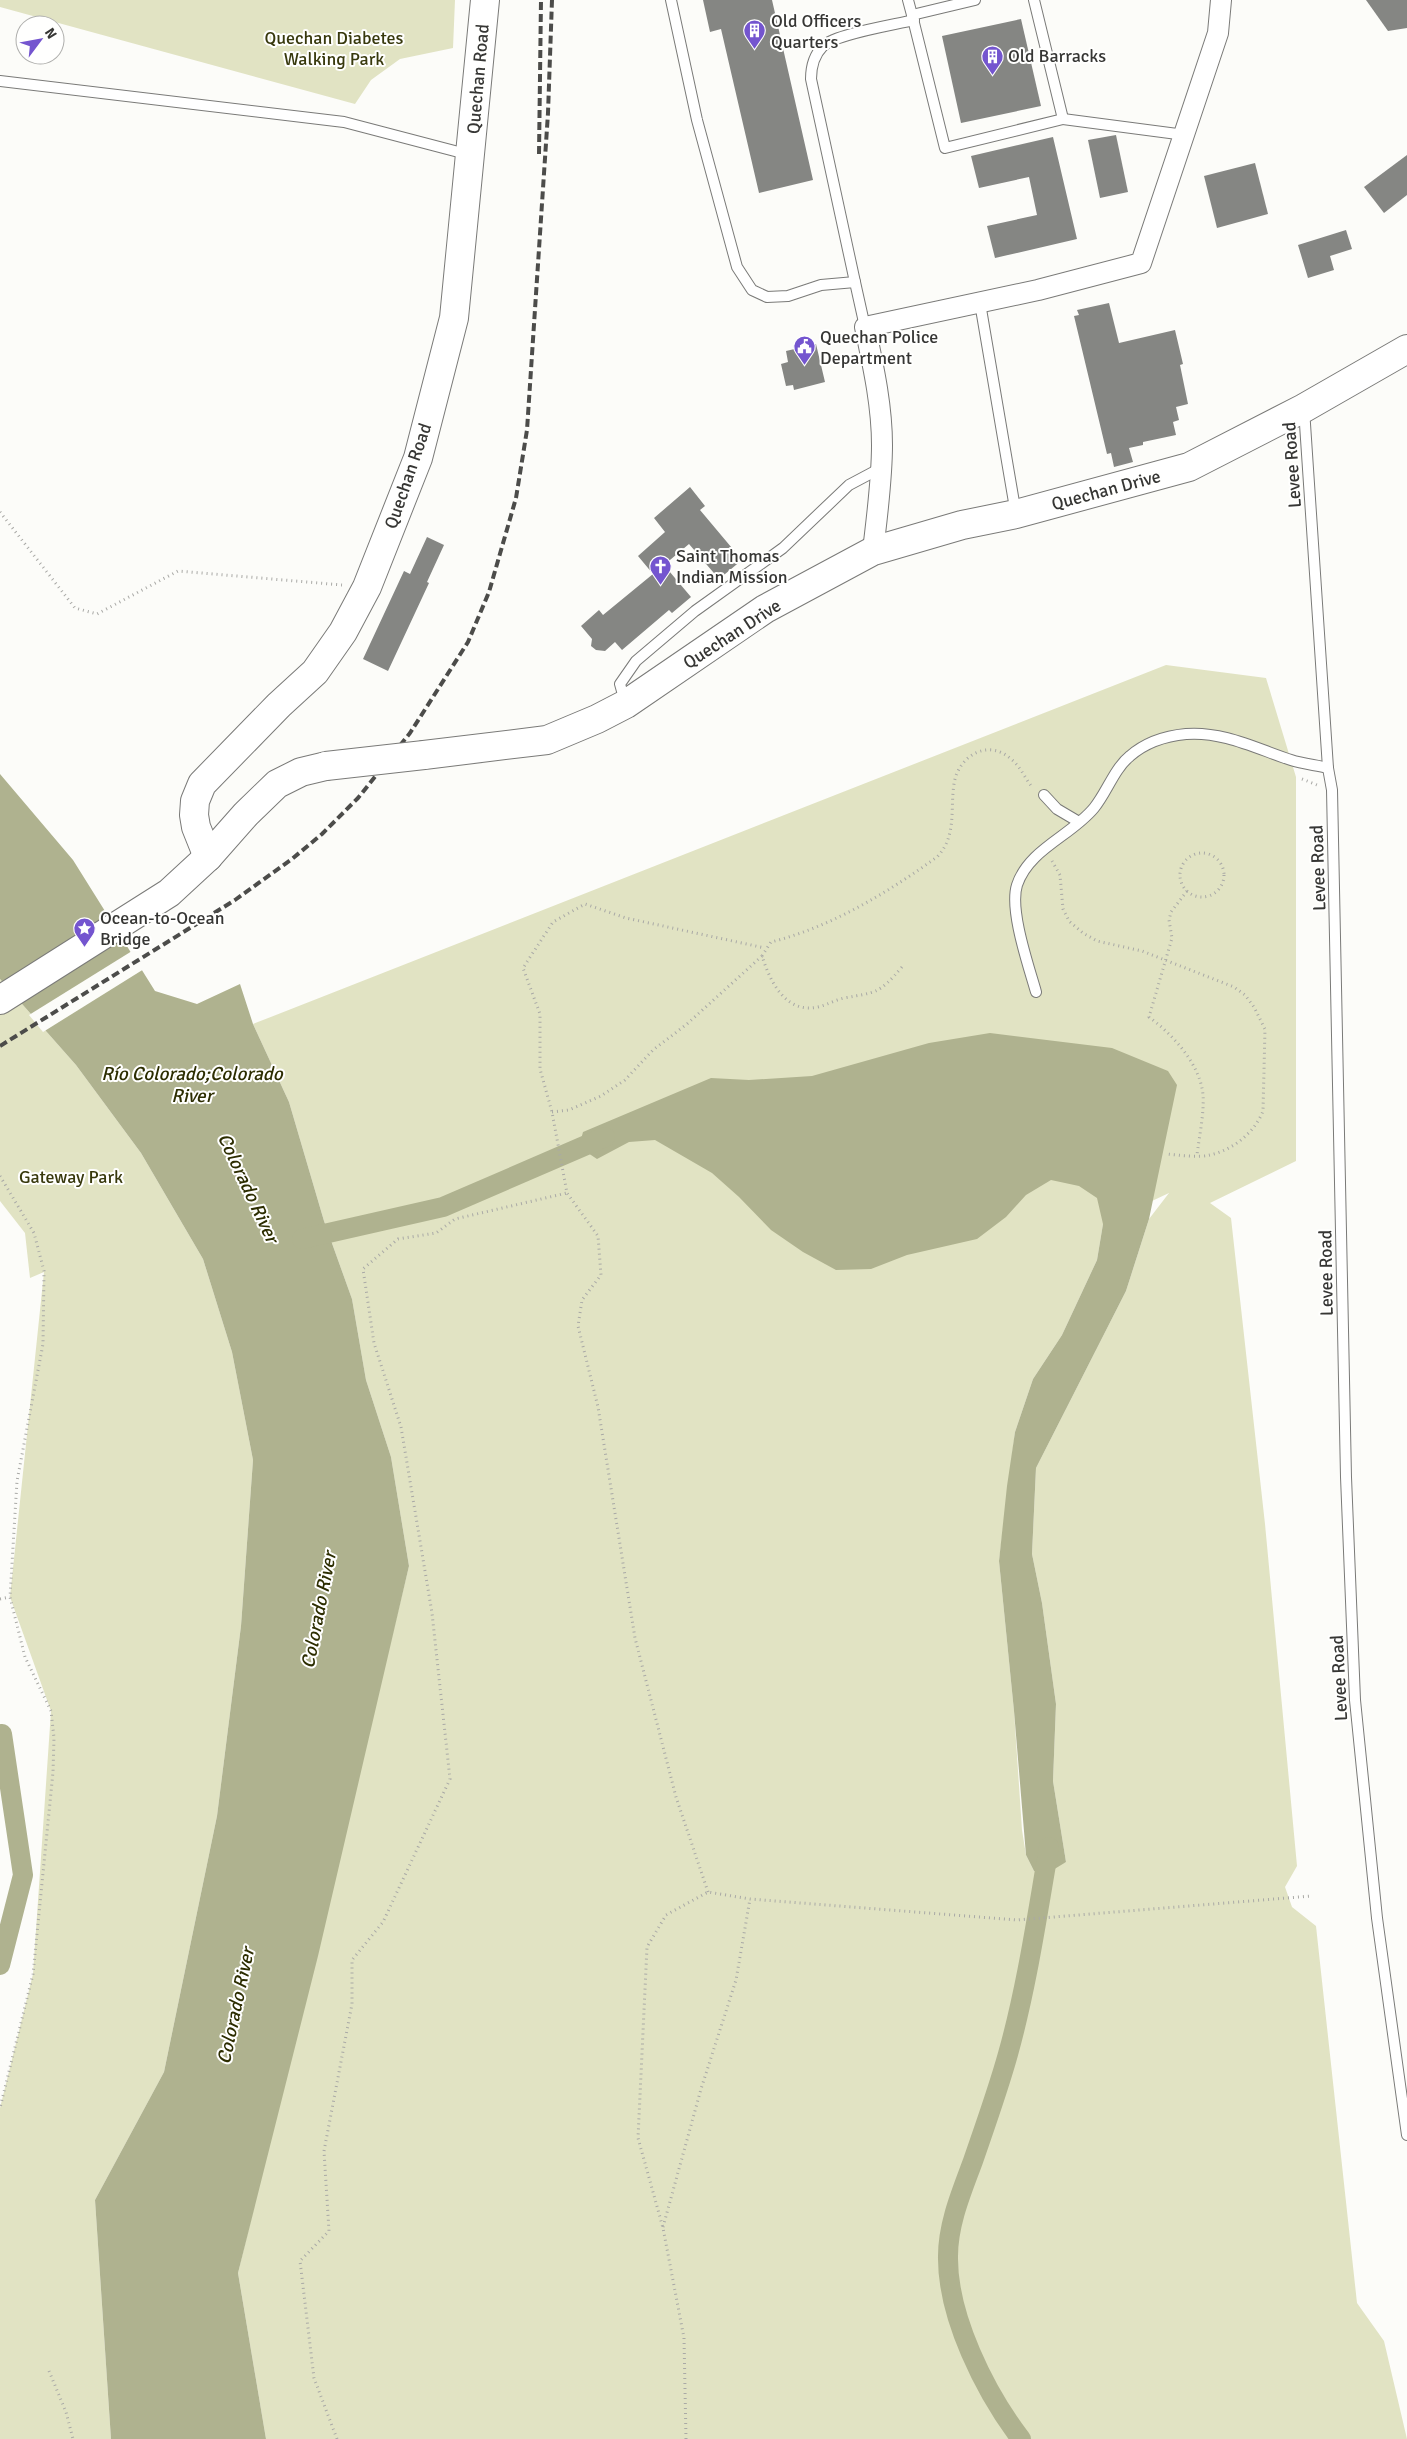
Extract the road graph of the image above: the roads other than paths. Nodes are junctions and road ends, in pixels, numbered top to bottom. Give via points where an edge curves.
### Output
1 (485, 0) edge
2 (671, 0) edge
3 (908, 0) edge
4 (975, 0) edge
5 (1034, 0) edge
6 (1221, 0) edge
7 (913, 18) junction
8 (0, 81) edge
9 (1063, 119) junction
10 (1185, 135) junction
11 (471, 156) junction
12 (855, 282) junction
13 (980, 303) junction
14 (865, 327) junction
15 (1407, 349) edge
16 (1304, 408) junction
17 (881, 468) junction
18 (1016, 514) junction
19 (873, 552) junction
20 (626, 704) junction
21 (1328, 768) junction
22 (1044, 796) dead end
23 (1079, 822) junction
24 (208, 857) junction
25 (1036, 992) dead end
26 (0, 1000) edge
27 (1407, 2135) edge

1 - 11 street, Quechan Road
2 - 12 lane via 697,120 737,268 752,290 767,297 788,296 821,285
3 - 7 lane
4 - 7 lane
5 - 9 lane
6 - 10 street via 1218,33
7 - 9 lane via 945,148
7 - 12 lane via 838,38 824,45 811,68
8 - 11 lane via 344,122
9 - 10 lane
10 - 13 street via 1140,263
11 - 24 street, Quechan Road via 454,318 418,458 367,587 343,632 315,672 202,784 195,801 194,815
12 - 14 lane
13 - 14 street
13 - 18 lane
14 - 17 street via 876,383
15 - 16 street, Quechan Drive
16 - 18 street, Quechan Drive via 1189,467
16 - 21 lane, Levee Road
17 - 19 street
17 - 20 lane via 849,485 782,548 695,611 636,661 620,684
18 - 19 street, Quechan Drive via 962,525
19 - 20 street, Quechan Drive via 765,609
20 - 24 street, Quechan Drive, bridge via 547,740 326,766 301,772 277,784
21 - 23 lane via 1292,761 1209,734 1160,739 1129,756 1093,809
21 - 27 lane, Levee Road via 1332,790 1346,1477 1355,1700 1377,1918
22 - 23 lane via 1057,809
23 - 25 lane via 1033,859 1017,886 1015,904
24 - 26 street, Quechan Drive via 159,900

